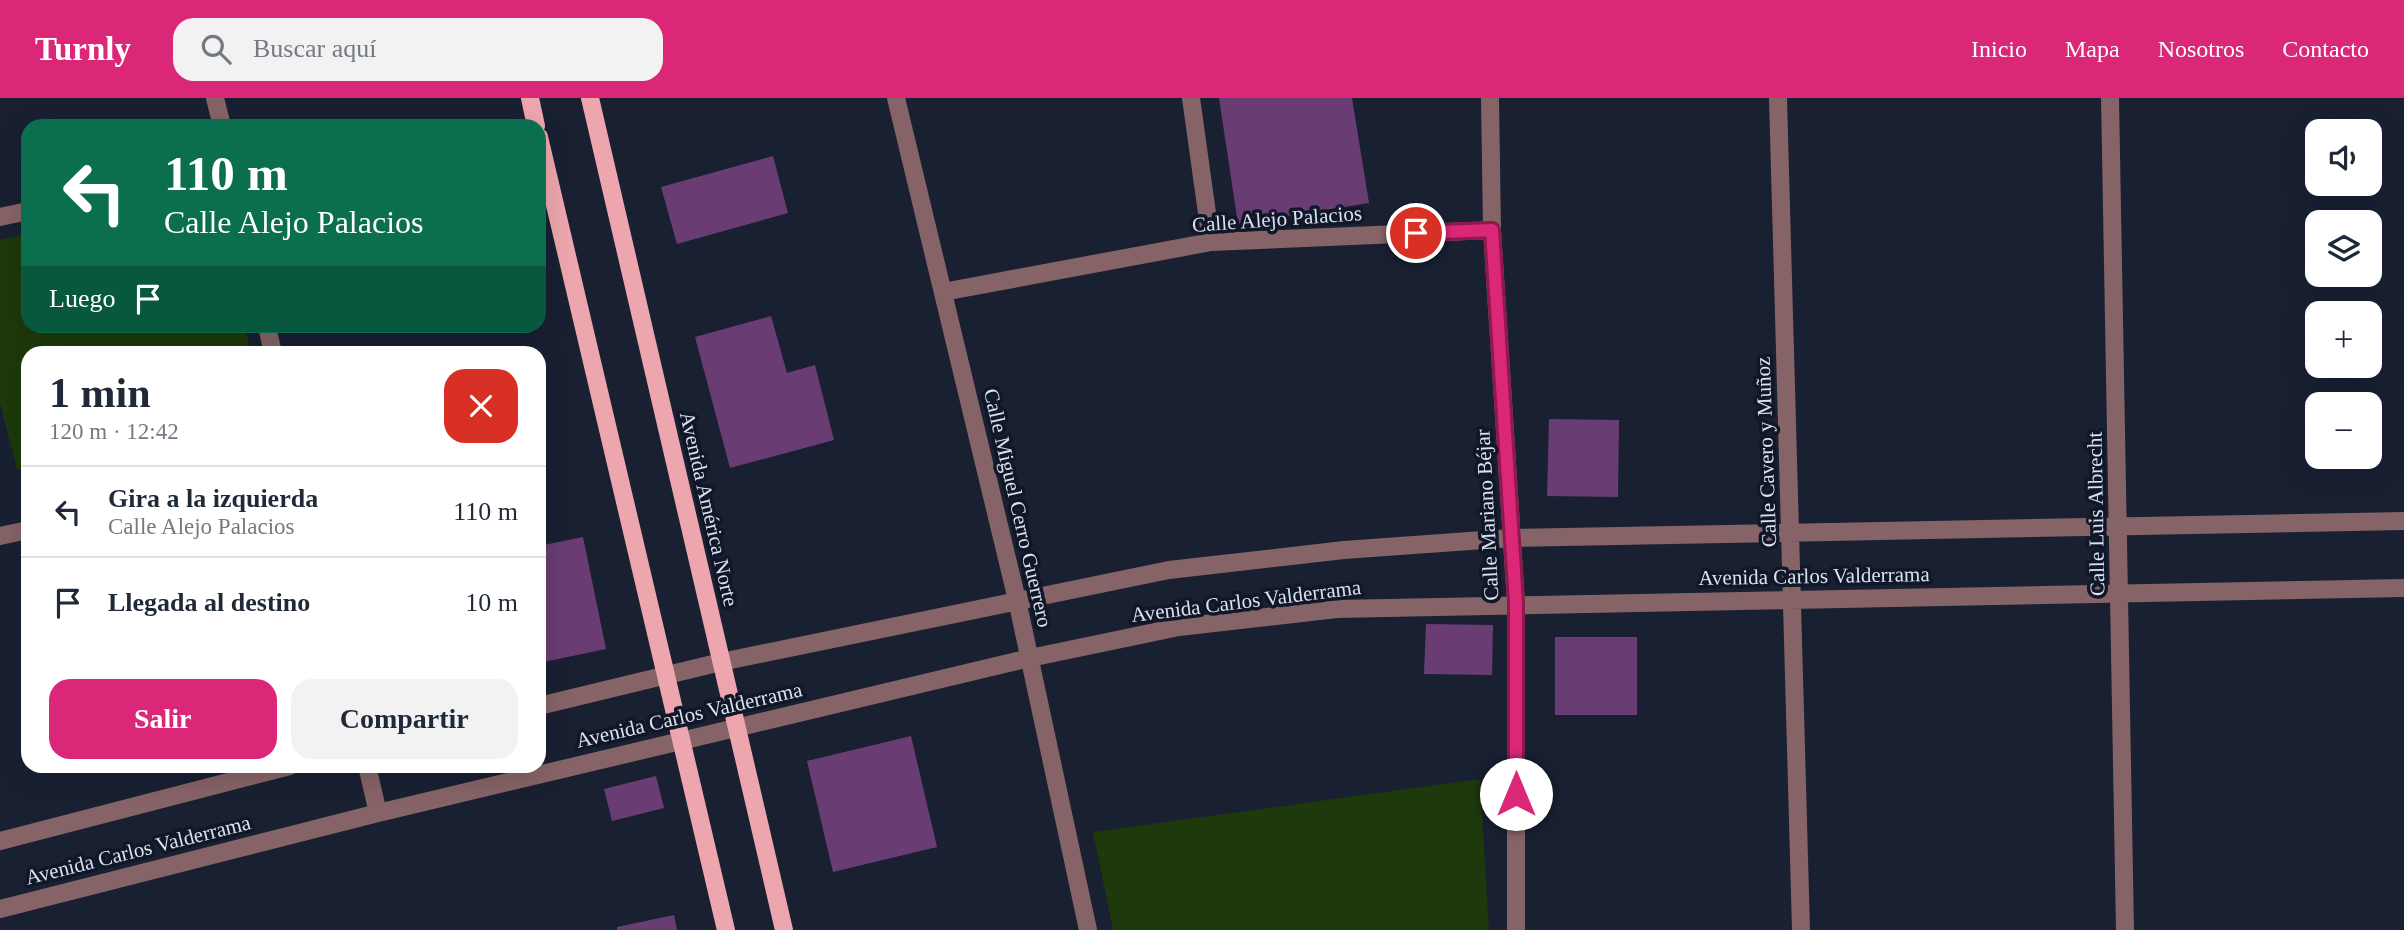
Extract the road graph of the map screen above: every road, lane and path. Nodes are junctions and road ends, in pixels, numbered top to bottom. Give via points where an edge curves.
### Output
1 (215, 98) edge
2 (530, 98) edge
3 (590, 98) edge
4 (896, 98) edge
5 (1191, 98) edge
6 (1490, 98) edge
7 (1778, 98) edge
8 (2110, 98) edge
9 (220, 119) edge
10 (534, 119) edge
11 (546, 166) edge
12 (21, 212) edge
13 (0, 217) edge
14 (1492, 230) junction
15 (1211, 242) junction
16 (943, 292) junction
17 (2404, 521) edge
18 (2119, 527) junction
19 (21, 532) edge
20 (1791, 532) junction
21 (0, 537) edge
22 (1511, 538) junction
23 (2404, 588) edge
24 (2120, 593) junction
25 (1017, 600) junction
26 (1792, 600) junction
27 (1516, 603) junction
28 (1030, 658) junction
29 (721, 662) junction
30 (668, 675) junction
31 (546, 704) edge
32 (736, 727) junction
33 (683, 740) junction
34 (263, 773) edge
35 (369, 773) edge
36 (545, 773) edge
37 (546, 773) edge
38 (378, 813) junction
39 (0, 841) edge
40 (0, 909) edge
41 (726, 930) edge
42 (785, 930) edge
43 (1087, 930) edge
44 (1516, 930) edge
45 (1801, 930) edge
46 (2125, 930) edge

1 - 9 street
2 - 10 main road
3 - 29 main road, Avenida América Norte
4 - 16 street, Calle Miguel Cerro Guerrero
5 - 15 street
6 - 14 street, Calle Mariano Béjar
7 - 20 street, Calle Cavero y Muñoz
8 - 18 street, Calle Luis Albrecht
11 - 30 main road
12 - 13 street
14 - 15 street, Calle Alejo Palacios
14 - 22 street, Calle Mariano Béjar
15 - 16 street, Calle Alejo Palacios
16 - 25 street, Calle Miguel Cerro Guerrero
17 - 18 street, Avenida Carlos Valderrama
18 - 20 street, Avenida Carlos Valderrama
18 - 24 street, Calle Luis Albrecht
19 - 21 street
20 - 22 street, Avenida Carlos Valderrama
20 - 26 street, Calle Cavero y Muñoz
22 - 25 street, Avenida Carlos Valderrama via 1344,550 1169,570
22 - 27 street, Calle Mariano Béjar
23 - 24 street, Avenida Carlos Valderrama
24 - 26 street, Avenida Carlos Valderrama
24 - 46 street, Calle Luis Albrecht
25 - 28 street, Calle Miguel Cerro Guerrero
25 - 29 street, Avenida Carlos Valderrama
26 - 27 street, Avenida Carlos Valderrama
26 - 45 street, Calle Cavero y Muñoz
27 - 28 street, Avenida Carlos Valderrama via 1323,610 1179,627
27 - 44 street, Calle Mariano Béjar
28 - 32 street, Avenida Carlos Valderrama
28 - 43 street, Calle Miguel Cerro Guerrero
29 - 30 street, Avenida Carlos Valderrama
29 - 32 main road, Avenida América Norte
30 - 31 street, Avenida Carlos Valderrama
30 - 33 main road
32 - 33 street, Avenida Carlos Valderrama
32 - 42 main road, Avenida América Norte
33 - 37 street, Avenida Carlos Valderrama
33 - 41 main road
34 - 39 street, Avenida Carlos Valderrama
35 - 38 street
36 - 38 street, Avenida Carlos Valderrama
38 - 40 street, Avenida Carlos Valderrama

